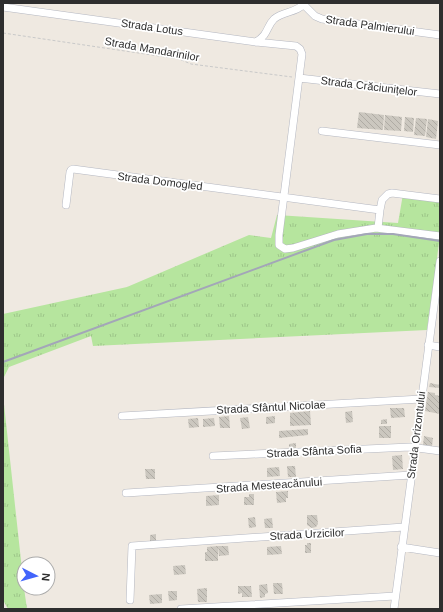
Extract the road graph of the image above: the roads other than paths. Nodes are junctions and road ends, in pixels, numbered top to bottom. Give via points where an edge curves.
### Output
1 (305, 4) edge
2 (3, 7) edge
3 (440, 35) edge
4 (256, 42) junction
5 (299, 78) junction
6 (440, 94) edge
7 (322, 131) dead end
8 (440, 145) edge
9 (284, 198) junction
10 (440, 199) edge
11 (66, 206) dead end
12 (380, 210) junction
13 (378, 228) junction
14 (440, 236) edge
15 (440, 261) edge
16 (428, 345) junction
17 (440, 347) edge
18 (421, 399) junction
19 (122, 416) dead end
20 (415, 448) junction
21 (440, 451) edge
22 (213, 456) dead end
23 (411, 475) junction
24 (126, 493) dead end
25 (404, 527) junction
26 (401, 547) junction
27 (440, 552) edge
28 (395, 596) junction
29 (130, 600) dead end
30 (181, 609) edge
31 (394, 609) edge

1 - 3 street, Strada Palmierului via 315,16 322,19
1 - 4 street via 273,20 263,38
2 - 4 street, Strada Lotus
4 - 5 street, Strada Lotus via 293,45 300,49 302,54
5 - 6 street, Strada Crăciunițelor
5 - 9 street
7 - 8 street
9 - 11 street, Strada Domogled via 71,170
9 - 12 street
9 - 13 street via 278,242 285,249 338,234
10 - 12 street via 392,193 382,200
12 - 13 street
13 - 14 street
15 - 16 street, Strada Orizontului
16 - 17 street
16 - 18 street, Strada Orizontului
18 - 19 street, Strada Sfântul Nicolae
18 - 20 street, Strada Orizontului
20 - 21 street, Strada Sfânta Sofia
20 - 22 street, Strada Sfânta Sofia via 410,446
20 - 23 street, Strada Orizontului
23 - 24 street, Strada Mesteacănului
23 - 25 street, Strada Orizontului
25 - 26 street, Strada Orizontului
25 - 29 street, Strada Urzicilor via 132,546
26 - 27 street
26 - 28 street, Strada Orizontului
28 - 30 street
28 - 31 street, Strada Orizontului

